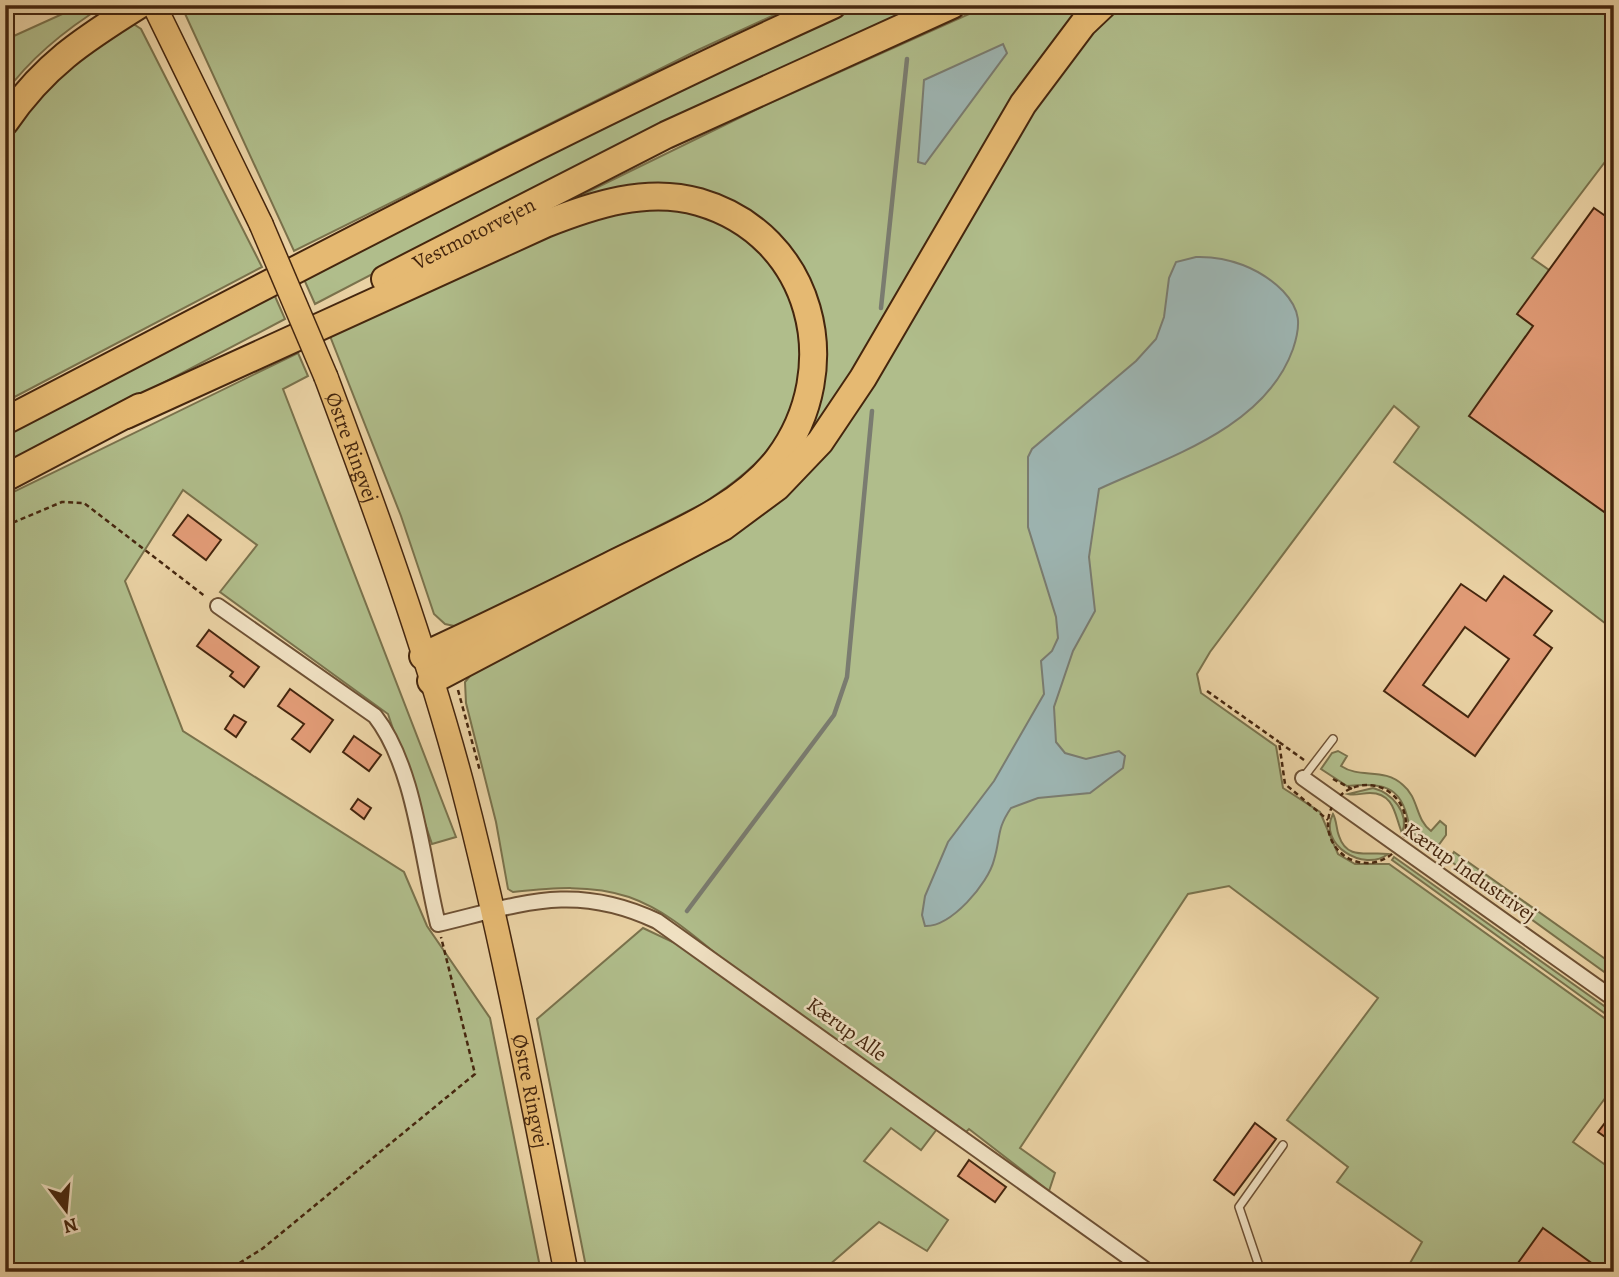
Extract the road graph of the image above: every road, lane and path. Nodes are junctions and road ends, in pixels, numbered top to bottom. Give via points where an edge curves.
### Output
1 (139, 5) edge
2 (155, 5) edge
3 (833, 5) edge
4 (952, 5) edge
5 (1103, 5) edge
6 (5, 122) edge
7 (126, 415) junction
8 (5, 421) edge
9 (5, 478) edge
10 (5, 526) edge
11 (218, 606) joint
12 (427, 668) junction
13 (1207, 691) dead end
14 (1333, 739) dead end
15 (1279, 742) dead end
16 (1303, 778) joint
17 (494, 910) junction
18 (438, 923) junction
19 (1614, 999) edge
20 (1283, 1145) dead end
21 (225, 1272) edge
22 (566, 1272) edge
23 (1149, 1272) edge
24 (1261, 1272) edge

1 - 6 highway via 76,44 48,68
2 - 12 main road, Østre Ringvej, bridge via 261,224 326,377
3 - 8 highway via 689,70 479,175
4 - 7 highway, Vestmotorvejen via 666,135
5 - 12 highway via 1083,24 1023,104 863,378 820,442 794,471 723,527
7 - 9 highway, Vestmotorvejen
7 - 12 highway via 545,224 603,204 644,197 681,198 722,211 759,233 791,271 805,299 815,352 808,401 777,460 744,491 692,526
10 - 11 path via 62,502 84,503
11 - 18 street via 375,716 391,736 402,763
12 - 17 main road, Østre Ringvej
13 - 15 path
14 - 16 lane
16 - 19 street, Kærup Industrivej
17 - 18 street
17 - 22 main road, Østre Ringvej
17 - 23 street, Kærup Alle via 527,901 579,899 632,910 657,921
18 - 21 path via 475,1074 262,1249
20 - 24 lane via 1238,1207

